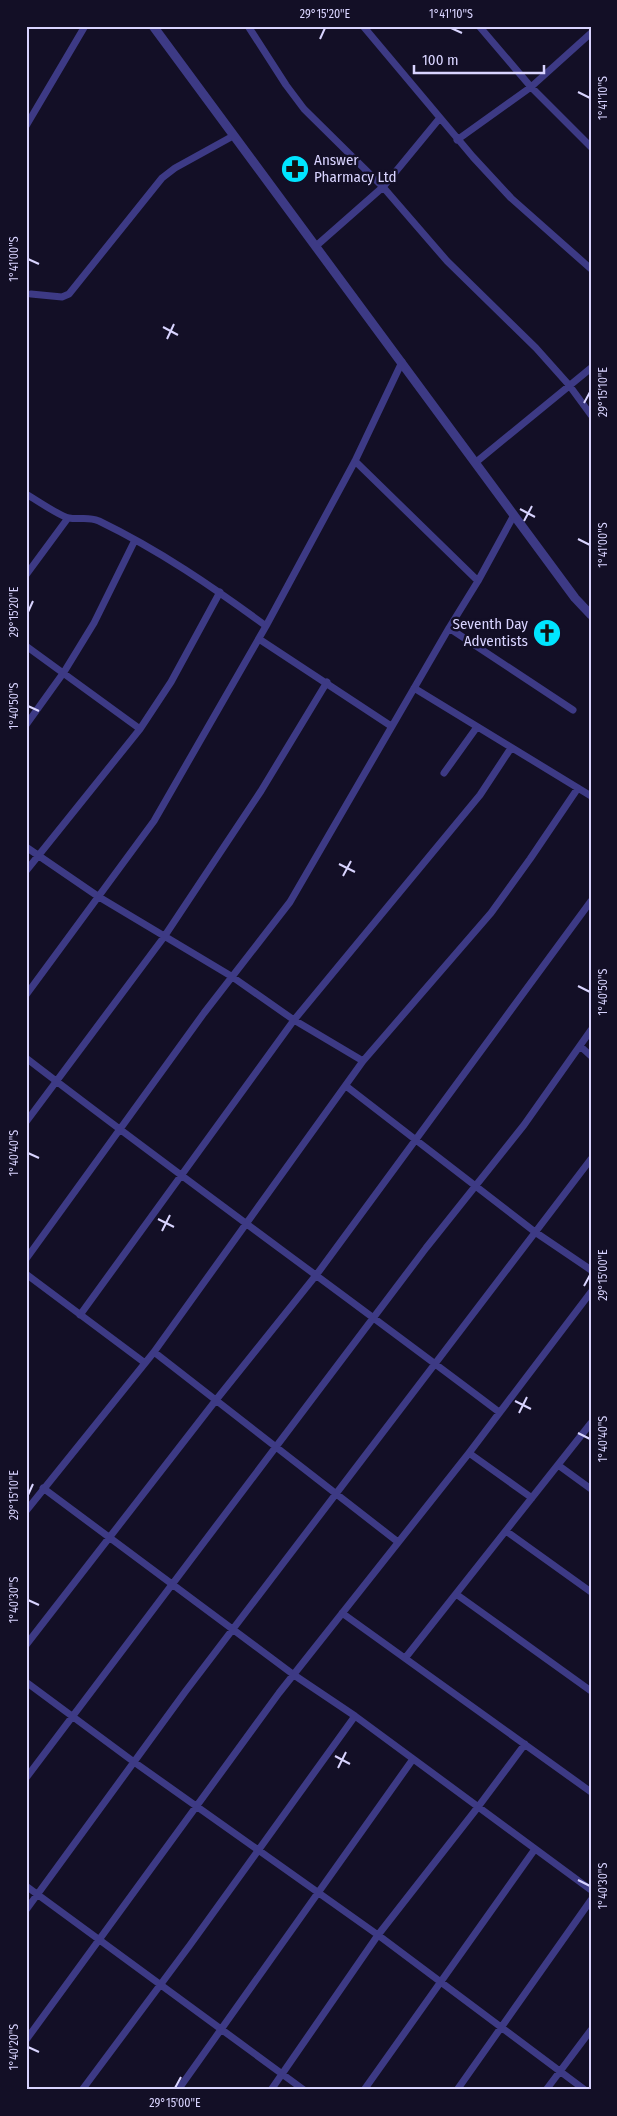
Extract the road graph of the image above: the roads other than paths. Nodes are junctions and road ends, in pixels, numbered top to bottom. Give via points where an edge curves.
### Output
1 (85, 26) edge
2 (153, 26) edge
3 (248, 26) edge
4 (363, 26) edge
5 (478, 26) edge
6 (591, 33) edge
7 (531, 87) junction
8 (439, 119) junction
9 (26, 126) edge
10 (233, 136) junction
11 (457, 140) junction
12 (591, 147) edge
13 (383, 187) junction
14 (316, 246) junction
15 (591, 270) edge
16 (31, 294) dead end
17 (402, 362) junction
18 (591, 368) edge
19 (569, 384) junction
20 (591, 415) edge
21 (355, 461) junction
22 (476, 463) junction
23 (26, 494) edge
24 (514, 515) junction
25 (68, 518) junction
26 (135, 540) junction
27 (26, 575) edge
28 (478, 581) junction
29 (220, 592) junction
30 (591, 615) edge
31 (266, 626) junction
32 (448, 628) junction
33 (259, 639) junction
34 (26, 646) edge
35 (64, 672) junction
36 (327, 682) junction
37 (414, 688) junction
38 (573, 710) dead end
39 (26, 725) edge
40 (392, 726) junction
41 (477, 727) junction
42 (140, 729) junction
43 (511, 748) junction
44 (444, 773) dead end
45 (578, 788) junction
46 (591, 796) edge
47 (26, 847) edge
48 (39, 856) junction
49 (26, 871) edge
50 (99, 896) junction
51 (591, 901) edge
52 (164, 937) junction
53 (231, 976) junction
54 (26, 995) edge
55 (294, 1020) junction
56 (591, 1030) edge
57 (580, 1046) junction
58 (591, 1056) edge
59 (26, 1058) edge
60 (363, 1061) junction
61 (57, 1082) junction
62 (346, 1086) junction
63 (26, 1122) edge
64 (120, 1130) junction
65 (416, 1140) junction
66 (591, 1159) edge
67 (181, 1175) junction
68 (476, 1186) junction
69 (246, 1223) junction
70 (535, 1232) junction
71 (26, 1258) edge
72 (591, 1270) edge
73 (26, 1274) edge
74 (317, 1274) junction
75 (591, 1292) edge
76 (80, 1315) junction
77 (374, 1318) junction
78 (154, 1352) junction
79 (145, 1363) junction
80 (435, 1364) junction
81 (216, 1400) junction
82 (499, 1412) junction
83 (591, 1423) edge
84 (276, 1447) junction
85 (469, 1453) junction
86 (558, 1465) junction
87 (43, 1488) junction
88 (591, 1489) edge
89 (337, 1495) junction
90 (532, 1498) junction
91 (26, 1511) edge
92 (506, 1531) junction
93 (109, 1536) junction
94 (398, 1542) junction
95 (174, 1584) junction
96 (591, 1592) edge
97 (456, 1594) junction
98 (342, 1613) junction
99 (233, 1629) junction
100 (26, 1645) edge
101 (406, 1657) junction
102 (294, 1675) junction
103 (26, 1682) edge
104 (591, 1691) edge
105 (73, 1716) junction
106 (355, 1716) junction
107 (525, 1744) junction
108 (413, 1759) junction
109 (134, 1762) junction
110 (26, 1778) edge
111 (591, 1792) edge
112 (196, 1806) junction
113 (478, 1807) junction
114 (258, 1849) junction
115 (535, 1849) junction
116 (26, 1886) edge
117 (591, 1890) edge
118 (319, 1892) junction
119 (38, 1894) junction
120 (591, 1900) edge
121 (26, 1910) edge
122 (378, 1935) junction
123 (99, 1938) junction
124 (441, 1982) junction
125 (161, 1984) junction
126 (501, 2027) junction
127 (220, 2028) junction
128 (591, 2030) edge
129 (26, 2040) edge
130 (560, 2071) junction
131 (282, 2074) junction
132 (82, 2090) edge
133 (178, 2090) edge
134 (271, 2090) edge
135 (304, 2090) edge
136 (364, 2090) edge
137 (457, 2090) edge
138 (546, 2090) edge
139 (585, 2090) edge

1 - 9 street
2 - 10 street
3 - 13 street via 304,109
4 - 8 street
5 - 7 street
6 - 7 street
7 - 11 street
7 - 12 street
8 - 11 street
8 - 13 street
10 - 14 street
10 - 16 street via 162,178 69,294 62,297
11 - 15 street via 511,198
13 - 14 street
13 - 19 street via 447,261
14 - 17 street
17 - 21 street
17 - 22 street
18 - 19 street
19 - 20 street
19 - 22 street
21 - 28 street
21 - 31 street
22 - 24 street
23 - 25 street
24 - 28 street
24 - 30 street
25 - 26 street via 96,520
25 - 27 street
26 - 29 street
26 - 35 street via 94,623
28 - 32 street
29 - 31 street
29 - 42 street via 171,682
31 - 33 street
32 - 37 street
32 - 38 street
33 - 36 street
33 - 50 street via 154,821
34 - 35 street
35 - 39 street
35 - 42 street
36 - 40 street
36 - 52 street via 261,791
37 - 40 street
37 - 41 street
40 - 53 street via 290,902
41 - 43 street
41 - 44 street
42 - 48 street
43 - 45 street
43 - 55 street via 480,795
45 - 46 street
45 - 60 street via 491,913
47 - 48 street
48 - 49 street
48 - 50 street
50 - 52 street
50 - 54 street
51 - 65 street
52 - 53 street
52 - 61 street
53 - 55 street
53 - 64 street
55 - 60 street
55 - 67 street
56 - 57 street
57 - 58 street
57 - 68 street
59 - 61 street
60 - 62 street
61 - 63 street
61 - 64 street
62 - 65 street
62 - 69 street
64 - 67 street
64 - 71 street
65 - 68 street
65 - 74 street
66 - 70 street
67 - 69 street
67 - 76 street
68 - 70 street
68 - 77 street
69 - 74 street
69 - 78 street
70 - 72 street
70 - 80 street
73 - 76 street
74 - 77 street
74 - 81 street
75 - 82 street
76 - 79 street
77 - 80 street
77 - 84 street
78 - 79 street
78 - 81 street
79 - 87 street
80 - 82 street
80 - 89 street
81 - 84 street
81 - 93 street
82 - 85 street
83 - 86 street
84 - 89 street
84 - 95 street
85 - 90 street
85 - 94 street
86 - 88 street
86 - 90 street
87 - 91 street
87 - 93 street
89 - 94 street
89 - 99 street
90 - 92 street
92 - 96 street
92 - 97 street
93 - 95 street
93 - 100 street
94 - 98 street
95 - 99 street
95 - 105 street
97 - 101 street
97 - 104 street
98 - 101 street
98 - 102 street
99 - 102 street
99 - 109 street
101 - 107 street
102 - 106 street
102 - 112 street
103 - 105 street
105 - 109 street
105 - 110 street
106 - 108 street
106 - 114 street
107 - 111 street
107 - 113 street
108 - 113 street
108 - 118 street
109 - 112 street
109 - 119 street
112 - 114 street
112 - 123 street
113 - 115 street
113 - 122 street
114 - 118 street
114 - 125 street
115 - 117 street
115 - 124 street
116 - 119 street
118 - 122 street
118 - 127 street
119 - 121 street
119 - 123 street
120 - 126 street
122 - 124 street
122 - 131 street
123 - 125 street
123 - 129 street
124 - 126 street
124 - 136 street
125 - 127 street
125 - 132 street
126 - 130 street
126 - 137 street
127 - 131 street
127 - 133 street
128 - 130 street
130 - 138 street
130 - 139 street
131 - 134 street
131 - 135 street

